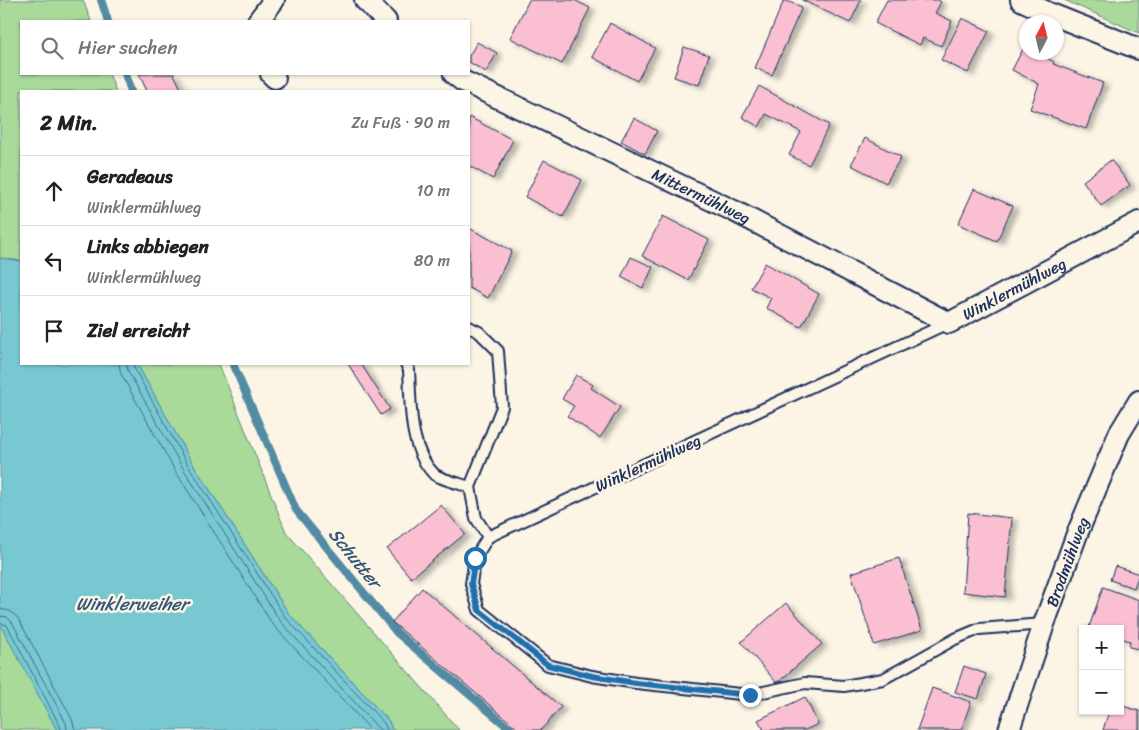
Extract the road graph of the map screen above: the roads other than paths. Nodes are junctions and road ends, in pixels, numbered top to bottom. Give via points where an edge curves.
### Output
1 (274, 0) edge
2 (365, 0) edge
3 (1021, 0) edge
4 (259, 20) edge
5 (385, 20) edge
6 (1139, 49) edge
7 (455, 75) edge
8 (1139, 222) edge
9 (948, 323) junction
10 (470, 328) edge
11 (406, 365) edge
12 (1139, 401) edge
13 (470, 487) junction
14 (488, 537) junction
15 (1044, 624) junction
16 (1009, 730) edge

1 - 4 street
2 - 5 street
3 - 6 street
7 - 9 street, Mittermühlweg via 734,212
8 - 9 street, Winklermühlweg
9 - 14 lane, Winklermühlweg
10 - 13 lane via 498,351 502,407
11 - 13 lane via 418,451 435,475
12 - 15 street, Brodmühlweg via 1119,434
13 - 14 lane via 476,518
14 - 15 lane via 475,558 471,584 479,610 548,665 636,683 750,695 805,683 844,686 883,680 979,629
15 - 16 street, Brodmühlweg

